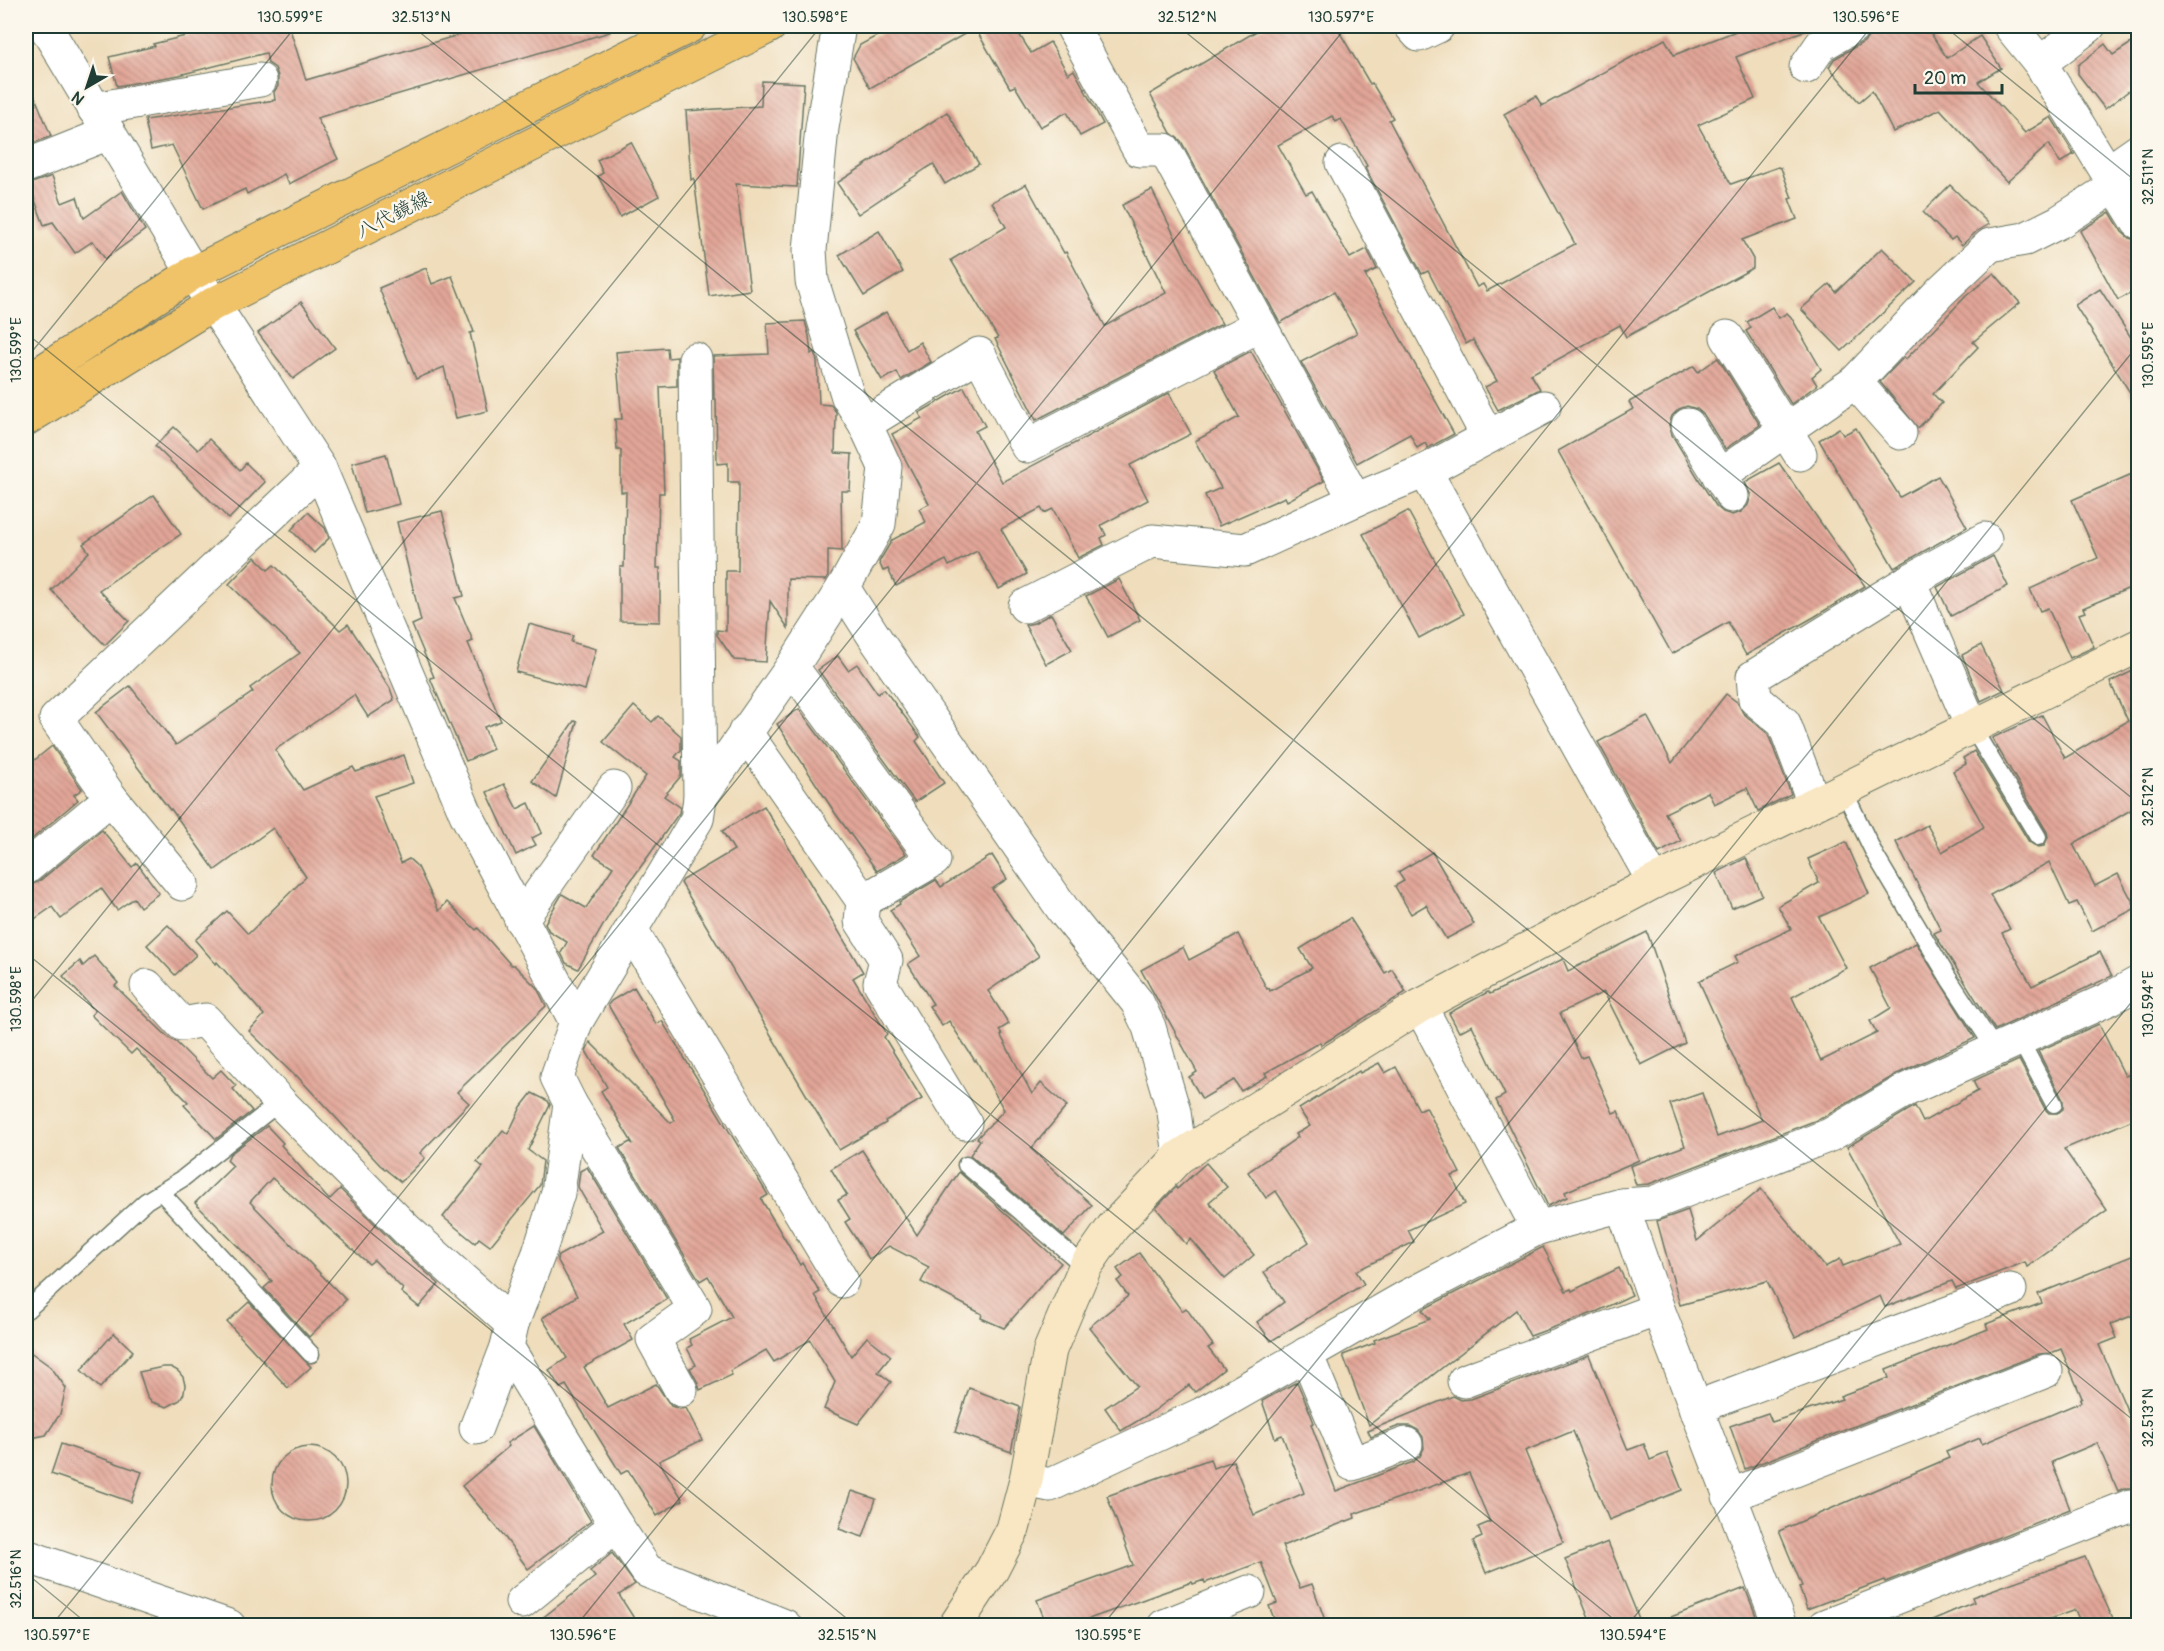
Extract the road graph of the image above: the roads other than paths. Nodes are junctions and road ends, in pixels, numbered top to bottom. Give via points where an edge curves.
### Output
1 (45, 26) edge
2 (690, 26) edge
3 (770, 26) edge
4 (839, 26) edge
5 (1072, 26) edge
6 (1411, 26) edge
7 (1438, 26) edge
8 (1854, 26) edge
9 (2010, 26) edge
10 (2089, 26) edge
11 (2040, 63) junction
12 (1806, 67) dead end
13 (260, 82) dead end
14 (102, 121) junction
15 (2139, 151) edge
16 (1342, 163) dead end
17 (26, 166) edge
18 (2112, 179) junction
19 (2139, 222) edge
20 (193, 273) junction
21 (213, 304) junction
22 (1260, 325) junction
23 (1727, 337) dead end
24 (695, 359) dead end
25 (26, 382) edge
26 (1855, 382) junction
27 (1544, 407) dead end
28 (26, 419) edge
29 (865, 424) junction
30 (1688, 425) dead end
31 (1900, 433) dead end
32 (1488, 437) junction
33 (1793, 442) junction
34 (320, 469) junction
35 (1425, 471) junction
36 (1355, 500) junction
37 (1985, 539) dead end
38 (1909, 581) junction
39 (843, 588) junction
40 (1025, 606) dead end
41 (2139, 646) edge
42 (792, 667) junction
43 (1972, 727) junction
44 (745, 732) junction
45 (614, 788) dead end
46 (1829, 796) junction
47 (111, 798) junction
48 (700, 798) junction
49 (2038, 837) dead end
50 (26, 868) edge
51 (1654, 882) junction
52 (182, 884) dead end
53 (863, 900) junction
54 (521, 920) junction
55 (631, 930) junction
56 (2139, 983) edge
57 (147, 986) dead end
58 (1420, 1006) junction
59 (576, 1022) junction
60 (2007, 1044) junction
61 (280, 1102) junction
62 (570, 1103) junction
63 (2054, 1104) dead end
64 (964, 1123) dead end
65 (1180, 1156) junction
66 (966, 1166) dead end
67 (160, 1192) junction
68 (1622, 1205) junction
69 (1538, 1228) junction
70 (1085, 1267) junction
71 (842, 1281) dead end
72 (2010, 1290) dead end
73 (1658, 1309) junction
74 (27, 1310) dead end
75 (509, 1335) junction
76 (311, 1353) dead end
77 (1306, 1354) junction
78 (2046, 1371) dead end
79 (1464, 1381) dead end
80 (681, 1390) dead end
81 (1695, 1408) junction
82 (476, 1428) dead end
83 (1406, 1444) dead end
84 (1026, 1480) junction
85 (1729, 1496) junction
86 (2130, 1506) dead end
87 (616, 1525) junction
88 (26, 1556) edge
89 (1249, 1592) dead end
90 (522, 1602) dead end
91 (229, 1626) edge
92 (785, 1626) edge
93 (955, 1626) edge
94 (1164, 1626) edge
95 (1779, 1626) edge
96 (1824, 1626) edge

1 - 14 street
2 - 20 main road, 八代鏡線
3 - 21 main road, 八代鏡線
4 - 29 street via 822,128 810,250 812,281 848,397
5 - 22 street via 1139,150 1165,150
6 - 7 street via 1419,35
8 - 12 street via 1821,45
9 - 11 street
10 - 11 street
11 - 18 street
13 - 14 street
14 - 17 street
14 - 20 street
15 - 18 street
16 - 32 street
18 - 19 street
18 - 26 street via 2059,222 2025,239 1990,245
20 - 21 street
20 - 25 main road, 八代鏡線
21 - 28 main road, 八代鏡線
21 - 34 street
22 - 29 street via 1027,446 979,354
22 - 36 street
23 - 33 street
24 - 48 street
26 - 31 street
26 - 33 street
27 - 32 street
29 - 39 street via 885,467 879,524
30 - 33 street via 1725,486
32 - 35 street
34 - 47 street via 56,719
34 - 54 street via 466,814
35 - 36 street
35 - 51 street
36 - 40 street via 1245,550 1152,541
37 - 38 street
38 - 43 street
38 - 46 street via 1753,677 1755,699 1784,723
39 - 42 street
39 - 65 street via 1064,911 1137,1002 1149,1027 1171,1102
41 - 43 street
42 - 44 street
42 - 53 street via 934,860
43 - 46 street
43 - 49 lane
44 - 48 street
44 - 53 street
45 - 54 street
46 - 51 street
46 - 60 lane via 1875,855 1949,979
47 - 50 street
47 - 52 street
48 - 55 street via 697,819
51 - 58 street
53 - 64 street via 861,921 886,960 880,983
54 - 59 street
55 - 59 street
55 - 71 street
56 - 60 street
57 - 61 street via 182,1024 205,1020
58 - 65 street
58 - 69 street
59 - 62 street via 557,1077
60 - 63 lane
60 - 68 street via 1906,1090 1830,1135 1653,1203
61 - 67 lane
61 - 75 street
62 - 75 street via 558,1193
62 - 80 street via 695,1309 653,1339
65 - 70 street via 1113,1227
66 - 70 lane
67 - 74 lane
67 - 76 lane
68 - 69 street
68 - 73 street
69 - 77 street
70 - 84 street via 1050,1350
72 - 81 street
73 - 79 street
73 - 81 street
75 - 82 street
75 - 87 street
77 - 83 street via 1352,1464
77 - 84 street via 1202,1414 1050,1485
78 - 85 street
81 - 85 street
84 - 93 street via 1013,1529 992,1570
85 - 95 street
86 - 96 street
87 - 90 street
87 - 92 street via 647,1571
88 - 91 street
89 - 94 street

